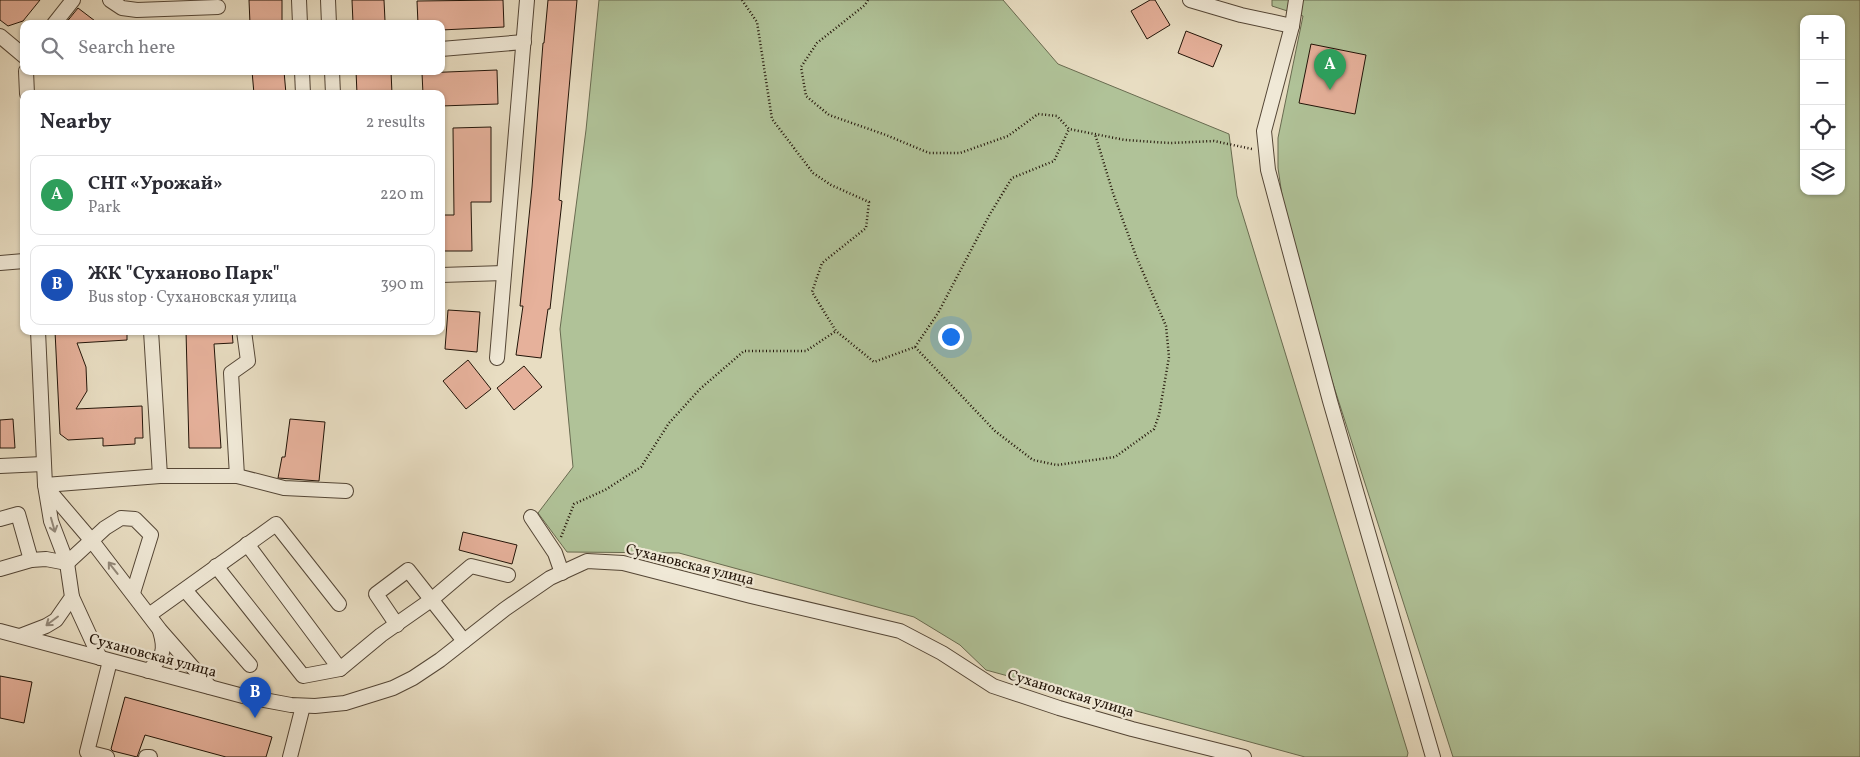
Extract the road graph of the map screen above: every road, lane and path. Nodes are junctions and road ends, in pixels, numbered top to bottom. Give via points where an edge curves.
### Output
1 (73, 0) edge
2 (110, 0) edge
3 (298, 0) edge
4 (328, 0) edge
5 (527, 0) edge
6 (742, 0) edge
7 (868, 0) edge
8 (1190, 0) edge
9 (1296, 0) edge
10 (218, 7) dead end
11 (57, 20) edge
12 (300, 20) edge
13 (330, 20) edge
14 (1292, 26) junction
15 (0, 36) edge
16 (524, 42) junction
17 (445, 49) edge
18 (20, 53) edge
19 (26, 75) edge
20 (302, 75) edge
21 (332, 75) edge
22 (27, 90) edge
23 (303, 90) edge
24 (333, 90) edge
25 (1069, 129) junction
26 (1095, 134) junction
27 (1265, 152) junction
28 (20, 261) edge
29 (0, 263) edge
30 (504, 273) junction
31 (445, 275) edge
32 (836, 331) junction
33 (38, 335) edge
34 (152, 335) edge
35 (245, 335) edge
36 (915, 347) junction
37 (497, 358) dead end
38 (43, 464) junction
39 (0, 466) edge
40 (160, 476) junction
41 (237, 476) junction
42 (45, 485) junction
43 (346, 491) dead end
44 (531, 517) dead end
45 (0, 519) edge
46 (92, 541) junction
47 (247, 544) junction
48 (555, 553) junction
49 (31, 560) junction
50 (66, 563) junction
51 (216, 566) junction
52 (0, 569) edge
53 (562, 572) junction
54 (508, 575) dead end
55 (185, 590) junction
56 (133, 593) junction
57 (72, 597) junction
58 (431, 600) junction
59 (339, 604) dead end
60 (149, 615) junction
61 (397, 624) junction
62 (160, 630) junction
63 (0, 631) edge
64 (20, 636) junction
65 (464, 641) junction
66 (105, 660) junction
67 (250, 665) dead end
68 (340, 669) junction
69 (148, 671) junction
70 (210, 687) junction
71 (304, 706) junction
72 (107, 757) edge
73 (290, 757) edge
74 (1244, 757) edge
75 (1433, 757) edge

1 - 11 street
2 - 10 street via 122,8 137,10
3 - 12 street
4 - 13 street
5 - 16 street
6 - 32 path via 758,22 772,120 813,173 869,202 866,228 822,263 812,292
7 - 25 path via 817,43 801,67 806,96 829,114 929,153 960,153 1008,136 1038,114 1057,116
8 - 14 street via 1241,16
9 - 14 street
14 - 27 street via 1264,131
15 - 18 street
16 - 17 street
16 - 30 street
19 - 22 street
20 - 23 street
21 - 24 street
25 - 26 path
25 - 36 path via 1054,162 1012,178 938,313
26 - 27 path via 1170,143 1214,141
26 - 36 path via 1136,256 1166,326 1169,357 1154,430 1115,457 1057,465 1033,460 995,431
27 - 75 street via 1330,401
28 - 29 street
30 - 31 street
30 - 37 street
32 - 36 path via 874,362
32 - 48 path via 806,351 744,352 700,390 669,423 641,467 605,490 574,504
33 - 38 street
34 - 40 street
35 - 41 street via 248,361 231,373
38 - 39 street
38 - 42 street
40 - 41 street
40 - 42 street
41 - 43 street via 284,488
42 - 46 street
42 -> 50 street via 51,522
44 - 48 street
45 - 49 street via 18,514
46 - 50 street
56 -> 46 street
46 - 56 street via 121,518 135,519 151,536
47 - 51 street
47 - 59 street via 276,524
47 - 68 street
48 - 53 street
49 - 50 street
49 - 52 street
50 - 57 street
51 - 55 street
51 - 68 street via 303,676
53 - 65 street, Сухановская улица via 528,592
53 - 74 street, Сухановская улица via 587,561 623,563 900,631 993,686 1132,729
54 - 58 street via 471,566
55 - 60 street
55 - 67 street
56 - 60 street
57 -> 64 street via 56,620
57 - 66 street
58 - 61 street
58 - 61 street via 408,570 376,594
58 - 65 street
60 - 62 street
61 - 68 street
62 - 69 street via 164,645 160,660
62 - 70 street
63 - 64 street, Сухановская улица
64 - 66 street, Сухановская улица
65 - 71 street, Сухановская улица via 413,678 393,688 345,703
66 - 69 street, Сухановская улица
66 - 72 street via 87,752
69 - 70 street, Сухановская улица
70 - 71 street, Сухановская улица
71 - 73 street

